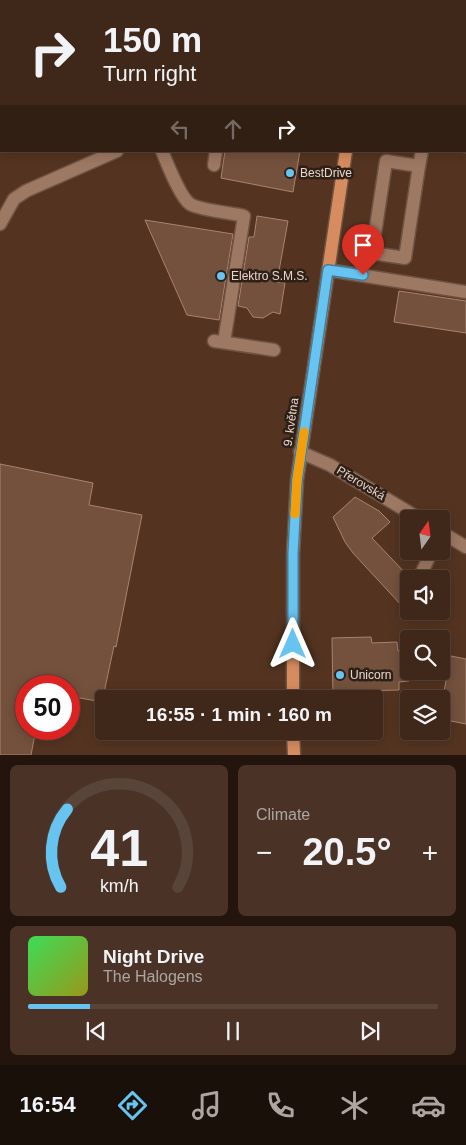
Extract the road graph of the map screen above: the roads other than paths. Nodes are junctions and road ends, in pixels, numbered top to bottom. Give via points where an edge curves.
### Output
1 (115, 152) edge
2 (162, 152) edge
3 (216, 152) edge
4 (346, 152) edge
5 (422, 152) edge
6 (214, 165) dead end
7 (419, 166) junction
8 (0, 224) edge
9 (328, 270) junction
10 (466, 292) edge
11 (274, 350) dead end
12 (300, 452) junction
13 (405, 510) edge
14 (450, 537) edge
15 (466, 547) edge
16 (292, 690) edge
17 (293, 740) edge
18 (294, 755) edge

1 - 8 street via 26,191 14,199
2 - 11 street via 190,204 244,216 219,341
3 - 6 street
4 - 9 main road, 9. května
5 - 7 street
7 - 7 street via 386,161 372,253 405,258
9 - 10 street
9 - 12 main road, 9. května
12 - 13 street, Přerovská via 330,465
12 - 16 main road, 9. května via 293,554
14 - 15 street
17 - 18 main road

